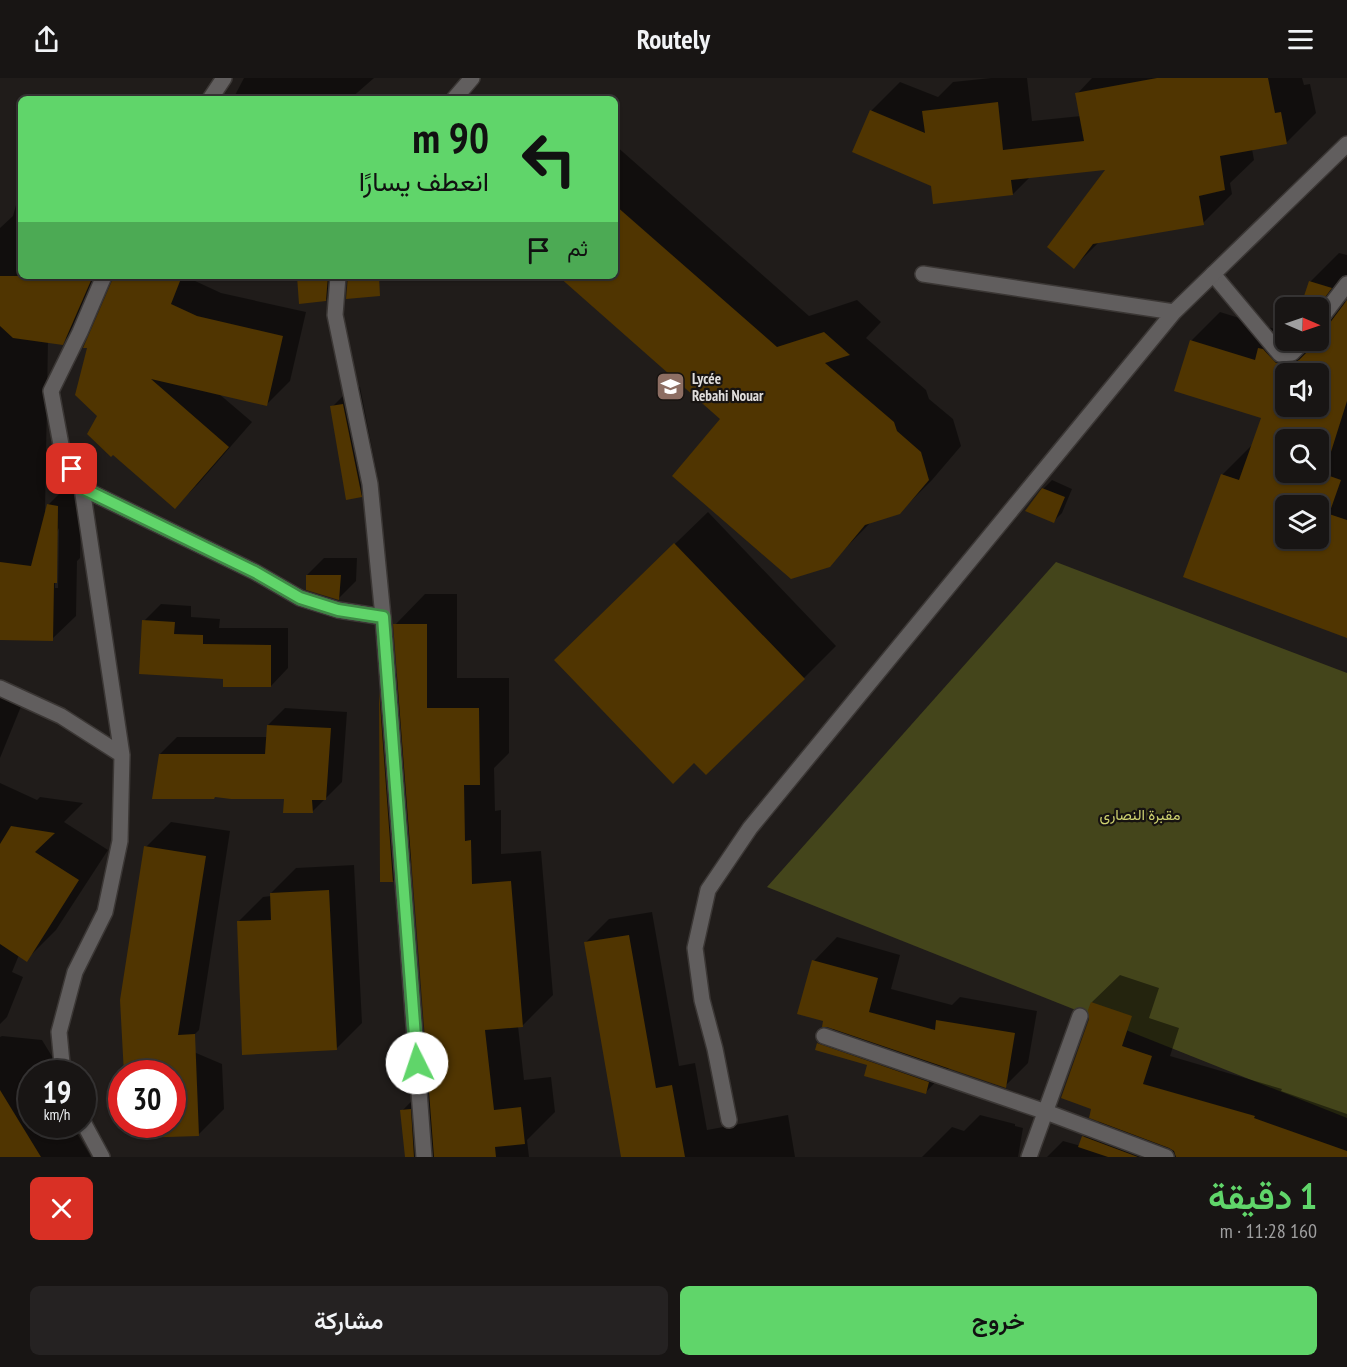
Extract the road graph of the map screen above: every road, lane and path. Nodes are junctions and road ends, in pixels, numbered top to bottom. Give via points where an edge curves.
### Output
1 (224, 78) edge
2 (471, 78) edge
3 (212, 96) edge
4 (456, 96) edge
5 (1347, 144) edge
6 (923, 274) dead end
7 (1213, 274) junction
8 (103, 279) edge
9 (338, 279) edge
10 (1347, 284) edge
11 (1329, 308) edge
12 (1174, 312) junction
13 (1275, 348) edge
14 (1277, 351) edge
15 (1294, 351) edge
16 (82, 488) junction
17 (383, 617) junction
18 (0, 688) edge
19 (122, 754) junction
20 (1080, 1016) dead end
21 (824, 1036) dead end
22 (62, 1060) edge
23 (1046, 1112) junction
24 (729, 1120) dead end
25 (92, 1138) edge
26 (102, 1157) edge
27 (424, 1157) edge
28 (1029, 1157) edge
29 (1166, 1157) edge

1 - 3 street
2 - 4 street
5 - 7 street
6 - 12 street
7 - 12 street
7 - 13 street
8 - 16 street via 51,391 63,450
9 - 17 street via 335,315 370,484
10 - 11 street
12 - 24 street via 750,828 708,890 695,948 702,1000
14 - 15 street via 1280,354
16 - 17 street via 300,598 338,610
16 - 19 street
17 - 27 street
18 - 19 street via 61,716
19 - 22 street via 120,841 105,912 75,972 59,1032
20 - 23 street
21 - 23 street
23 - 28 street
23 - 29 street
25 - 26 street

